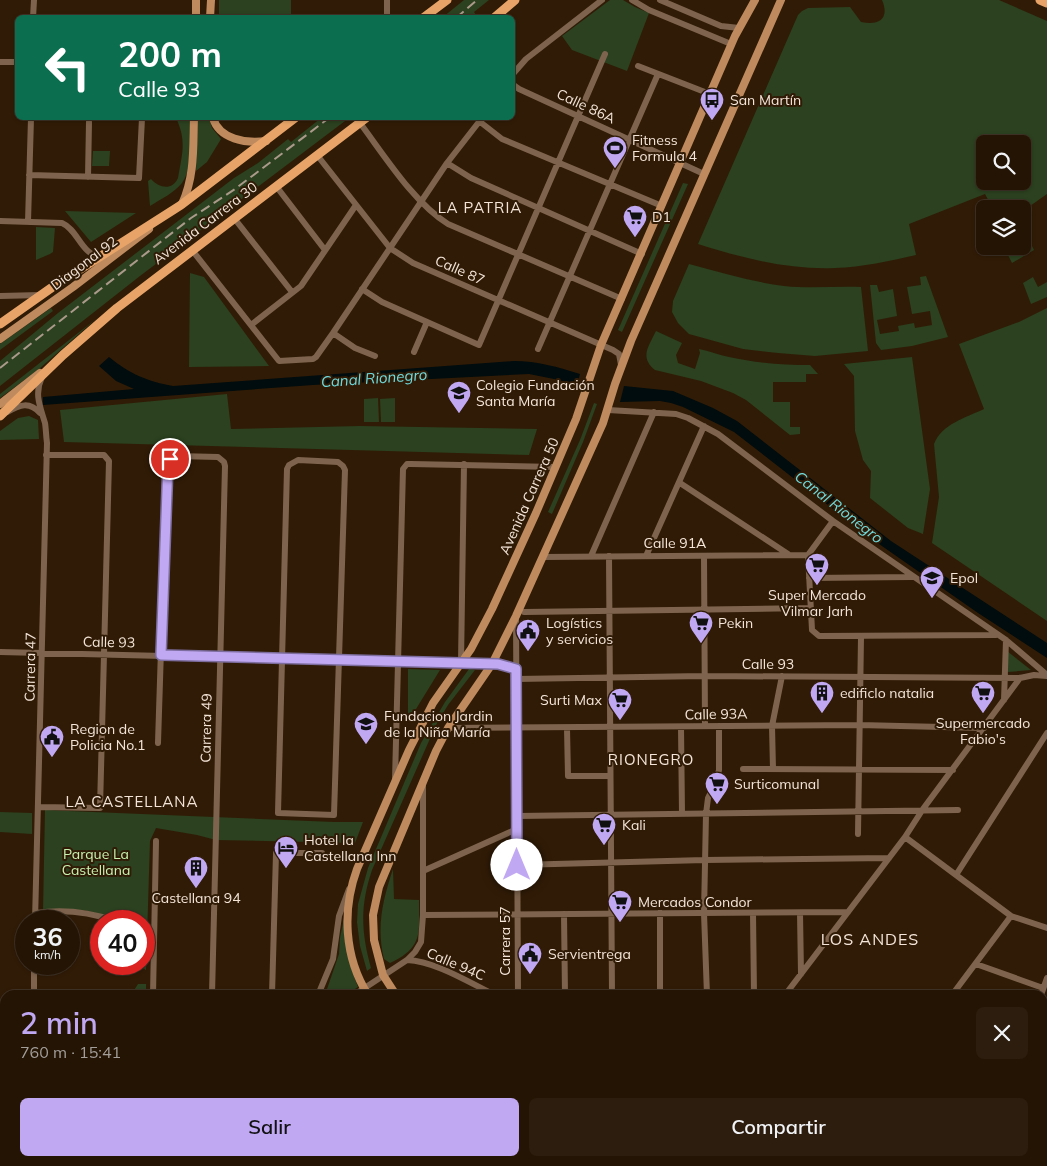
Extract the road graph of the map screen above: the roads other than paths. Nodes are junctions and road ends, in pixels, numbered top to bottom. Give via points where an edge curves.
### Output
1 (34, 0) edge
2 (196, 0) edge
3 (211, 0) edge
4 (387, 0) edge
5 (447, 0) edge
6 (515, 0) edge
7 (602, 0) edge
8 (632, 0) edge
9 (660, 0) edge
10 (755, 0) edge
11 (781, 0) edge
12 (1040, 0) edge
13 (1047, 3) edge
14 (33, 15) edge
15 (196, 15) edge
16 (210, 15) edge
17 (386, 15) edge
18 (428, 15) edge
19 (498, 15) edge
20 (739, 28) junction
21 (731, 44) junction
22 (605, 54) dead end
23 (0, 62) edge
24 (15, 62) edge
25 (638, 66) dead end
26 (515, 72) edge
27 (658, 74) junction
28 (515, 86) edge
29 (710, 94) junction
30 (578, 116) junction
31 (31, 120) edge
32 (142, 120) edge
33 (194, 120) edge
34 (215, 120) edge
35 (292, 120) edge
36 (363, 120) edge
37 (480, 120) edge
38 (482, 120) edge
39 (89, 122) dead end
40 (267, 140) junction
41 (628, 140) junction
42 (317, 155) junction
43 (447, 163) junction
44 (557, 163) junction
45 (680, 164) junction
46 (704, 174) junction
47 (29, 175) junction
48 (88, 177) junction
49 (609, 185) junction
50 (276, 186) junction
51 (420, 202) junction
52 (181, 205) junction
53 (356, 205) junction
54 (662, 206) junction
55 (538, 209) junction
56 (234, 218) junction
57 (0, 221) edge
58 (28, 222) junction
59 (589, 232) junction
60 (390, 248) junction
61 (192, 250) junction
62 (325, 250) junction
63 (642, 254) junction
64 (518, 255) junction
65 (99, 257) junction
66 (569, 277) junction
67 (362, 289) junction
68 (292, 292) junction
69 (41, 295) junction
70 (0, 296) edge
71 (622, 299) junction
72 (498, 301) junction
73 (427, 322) junction
74 (549, 323) junction
75 (0, 324) edge
76 (251, 325) junction
77 (333, 333) junction
78 (0, 339) edge
79 (601, 345) junction
80 (538, 350) dead end
81 (414, 352) dead end
82 (63, 355) junction
83 (375, 356) dead end
84 (621, 366) junction
85 (44, 374) junction
86 (0, 404) edge
87 (608, 410) junction
88 (654, 412) junction
89 (41, 414) junction
90 (1, 416) edge
91 (704, 426) junction
92 (46, 455) junction
93 (464, 464) junction
94 (556, 467) junction
95 (680, 483) junction
96 (833, 521) junction
97 (789, 555) junction
98 (808, 555) junction
99 (592, 556) junction
100 (609, 556) junction
101 (646, 556) junction
102 (704, 556) junction
103 (543, 557) junction
104 (914, 577) junction
105 (809, 578) junction
106 (810, 608) junction
107 (704, 610) junction
108 (524, 612) dead end
109 (610, 612) junction
110 (516, 616) junction
111 (998, 635) junction
112 (861, 637) junction
113 (1006, 640) junction
114 (0, 652) edge
115 (43, 653) junction
116 (104, 654) junction
117 (161, 655) junction
118 (220, 657) junction
119 (282, 659) junction
120 (338, 660) junction
121 (399, 662) junction
122 (461, 663) junction
123 (492, 664) junction
124 (516, 669) junction
125 (1047, 675) edge
126 (704, 676) junction
127 (782, 676) junction
128 (861, 677) junction
129 (610, 678) junction
130 (1004, 678) junction
131 (1020, 678) junction
132 (516, 679) junction
133 (1004, 701) junction
134 (705, 726) junction
135 (719, 726) junction
136 (772, 726) junction
137 (859, 726) junction
138 (448, 728) junction
139 (517, 728) junction
140 (567, 728) junction
141 (610, 728) junction
142 (681, 728) junction
143 (984, 728) junction
144 (1047, 733) edge
145 (158, 743) dead end
146 (773, 769) junction
147 (858, 769) junction
148 (743, 770) dead end
149 (953, 770) junction
150 (610, 776) junction
151 (395, 781) junction
152 (423, 782) junction
153 (39, 807) junction
154 (858, 810) junction
155 (923, 810) junction
156 (958, 810) dead end
157 (682, 814) junction
158 (706, 814) junction
159 (610, 815) junction
160 (517, 816) junction
161 (517, 829) junction
162 (858, 834) dead end
163 (905, 837) junction
164 (156, 841) dead end
165 (322, 853) dead end
166 (889, 858) junction
167 (705, 860) junction
168 (611, 862) junction
169 (517, 865) junction
170 (423, 871) junction
171 (956, 875) junction
172 (352, 881) junction
173 (36, 910) edge
174 (848, 912) junction
175 (704, 913) junction
176 (753, 913) junction
177 (800, 913) junction
178 (518, 914) junction
179 (564, 914) junction
180 (611, 914) junction
181 (660, 914) junction
182 (423, 915) junction
183 (1011, 916) junction
184 (1047, 928) edge
185 (407, 960) junction
186 (976, 964) junction
187 (801, 974) junction
188 (34, 975) edge
189 (383, 975) junction
190 (1047, 978) edge
191 (322, 987) joint
192 (34, 990) edge
193 (153, 990) edge
194 (212, 990) edge
195 (272, 990) edge
196 (320, 990) edge
197 (365, 990) edge
198 (368, 990) edge
199 (393, 990) edge
200 (485, 990) edge
201 (518, 990) edge
202 (565, 990) edge
203 (612, 990) edge
204 (660, 990) edge
205 (707, 990) edge
206 (754, 990) edge
207 (789, 990) edge
208 (956, 990) edge
209 (1037, 990) edge
210 (1043, 990) edge

1 - 14 street
2 - 15 main road
3 - 16 main road
4 - 17 street
5 - 18 highway
6 - 19 highway
7 - 26 street via 526,59
8 - 21 street
9 - 20 street via 721,26
10 - 20 main road, Avenida Carrera 50
11 - 46 main road
12 - 13 highway
20 - 21 main road, Avenida Carrera 50
21 - 29 main road, Avenida Carrera 50
22 - 30 street
23 - 24 street
25 - 27 street
27 - 29 street
27 - 41 street
28 - 30 street, Calle 86A
29 - 45 main road, Avenida Carrera 50
30 - 41 street, Calle 86A
30 - 44 street
31 - 47 street
32 - 48 street via 139,178
33 - 52 main road via 192,175
34 - 40 main road via 220,130 231,137 250,142
35 - 40 highway, Avenida Carrera 30
36 - 42 highway, Avenida Carrera 30
36 - 51 street
37 - 43 street
38 - 44 street via 502,139
39 - 48 street
40 - 52 highway, Avenida Carrera 30
41 - 45 street, Calle 86A
41 - 49 street
42 - 50 highway, Avenida Carrera 30
42 - 53 street, Calle 87
43 - 51 street
43 - 55 street via 471,178
44 - 49 street
44 - 55 street
45 - 46 street, Calle 86A
45 - 54 main road, Avenida Carrera 50
46 - 84 main road
47 - 48 street
47 - 58 street
49 - 54 street
49 - 59 street
50 - 56 highway, Avenida Carrera 30
50 - 62 street
51 - 60 street
51 - 64 street via 448,224
52 - 65 highway, Avenida Carrera 30
52 - 78 main road, Diagonal 92
53 - 60 street, Calle 87
53 - 62 street
54 - 63 main road, Avenida Carrera 50
55 - 59 street
55 - 64 street
56 - 61 highway, Avenida Carrera 30
56 - 68 street
57 - 58 street
58 - 65 street via 66,225 86,250
59 - 63 street
59 - 66 street
60 - 67 street
60 - 72 street, Calle 87 via 413,263
61 - 76 street
61 - 82 highway, Avenida Carrera 30
62 - 68 street via 301,286
63 - 71 main road, Avenida Carrera 50
64 - 66 street
64 - 72 street
65 - 69 highway, Avenida Carrera 30
66 - 71 street
66 - 74 street
67 - 73 street via 382,302
67 - 77 street
68 - 76 street
69 - 70 street
69 - 75 highway, Avenida Carrera 30
71 - 79 main road, Avenida Carrera 50
72 - 73 street via 478,345
72 - 74 street, Calle 87
73 - 81 street
74 - 79 street, Calle 87
74 - 80 street
76 - 77 street via 279,361 316,358
77 - 83 street via 355,348
79 - 84 street, Calle 87 via 619,354
79 - 94 main road, Avenida Carrera 50 via 580,410
82 - 85 highway, Avenida Carrera 30
82 - 86 main road, Avenida Carrera 30
84 - 87 main road
85 - 89 street, Carrera 47 via 38,389
85 - 90 highway, Avenida Carrera 30
87 - 88 street
87 - 103 main road
88 - 91 street via 676,414
88 - 99 street
89 - 90 street via 28,405 18,406
89 - 92 street, Carrera 47 via 45,425
91 - 95 street
91 - 96 street
92 - 115 street, Carrera 47
92 - 116 street via 104,455 109,461
93 - 94 street
93 - 121 street via 411,464 405,466 402,473
93 - 122 street
94 - 122 main road, Avenida Carrera 50 via 492,609
95 - 97 street
95 - 101 street
96 - 98 street
96 - 104 street
97 - 98 street, Calle 91A
97 - 102 street, Calle 91A
98 - 105 street
99 - 100 street, Calle 91A
99 - 103 street, Calle 91A
100 - 101 street, Calle 91A
100 - 109 street
101 - 102 street, Calle 91A
102 - 107 street
103 - 110 main road
104 - 105 street
104 - 111 street
105 - 106 street
106 - 107 street
106 - 112 street via 814,634
107 - 109 street
107 - 126 street
108 - 109 street
109 - 129 street
110 - 123 main road
110 - 124 street, Carrera 57
111 - 112 street
111 - 113 street
112 - 128 street
113 - 125 street
113 - 130 street
114 - 115 street, Calle 93
115 - 116 street, Calle 93
115 - 153 street, Carrera 47
116 - 117 street, Calle 93
116 - 153 street via 100,808
117 - 118 street, Calle 93
117 - 118 street, Carrera 49 via 168,463 177,456 218,457 224,462
117 - 145 street
118 - 119 street, Calle 93
118 - 194 street, Carrera 49
119 - 120 street, Calle 93
119 - 120 street via 278,813 334,815
119 - 120 street via 287,469 289,464 298,460 338,462 345,470
120 - 121 street, Calle 93
121 - 122 street, Calle 93
121 - 151 street
122 - 123 street, Calle 93
122 - 151 main road, Avenida Carrera 50 via 427,714
123 - 124 street, Calle 93
123 - 138 main road
124 - 132 street, Carrera 57
125 - 131 street, Calle 93
126 - 127 street, Calle 93
126 - 129 street, Calle 93
126 - 134 street
127 - 128 street, Calle 93
127 - 136 street
128 - 130 street, Calle 93
128 - 137 street
129 - 132 street, Calle 93
129 - 141 street
130 - 131 street, Calle 93
130 - 133 street
131 - 133 street
132 - 139 street, Carrera 57
133 - 143 street
134 - 135 street, Calle 93A
134 - 142 street, Calle 93A
135 - 136 street, Calle 93A
135 - 158 street via 719,770 708,798
136 - 137 street, Calle 93A
136 - 146 street
137 - 143 street, Calle 93A
137 - 147 street
138 - 139 street, Calle 93A
138 - 152 main road
139 - 140 street, Calle 93A
139 - 160 street, Carrera 57
140 - 141 street, Calle 93A
140 - 150 street via 568,776
141 - 142 street, Calle 93A
141 - 150 street
142 - 157 street
143 - 149 street
144 - 171 street
146 - 147 street
146 - 148 street
147 - 149 street
147 - 154 street
149 - 155 street
150 - 159 street
151 - 172 main road, Avenida Carrera 50
152 - 170 street
152 - 189 main road via 374,902 374,940
153 - 173 street, Carrera 47
154 - 155 street
154 - 158 street
154 - 162 street
155 - 156 street
155 - 163 street
157 - 158 street
157 - 159 street
158 - 167 street
159 - 160 street
159 - 168 street
160 - 161 street, Carrera 57
161 - 169 street, Carrera 57
161 - 170 street
163 - 166 street
163 - 171 street
164 - 193 street
165 - 195 street via 276,853
166 - 167 street
166 - 174 street
167 - 168 street
167 - 175 street
168 - 169 street
168 - 180 street
169 - 178 street, Carrera 57
170 - 182 street
171 - 183 street
172 - 191 street, Avenida Carrera 50 via 339,916 333,959
172 - 197 main road via 347,932 355,970
174 - 177 street
174 - 187 street
175 - 176 street
175 - 181 street
175 - 205 street
176 - 177 street
176 - 206 street
177 - 187 street
178 - 179 street
178 - 182 street
178 - 201 street, Carrera 57
179 - 180 street
179 - 202 street
180 - 181 street
180 - 203 street
181 - 204 street
182 - 185 street via 421,942
183 - 184 street
183 - 186 street
185 - 189 street
185 - 200 street, Calle 94C via 436,967
186 - 208 street
186 - 209 street
187 - 207 street
188 - 192 street
189 - 198 street
189 - 199 main road
190 - 210 street
191 - 196 street, Avenida Carrera 50

